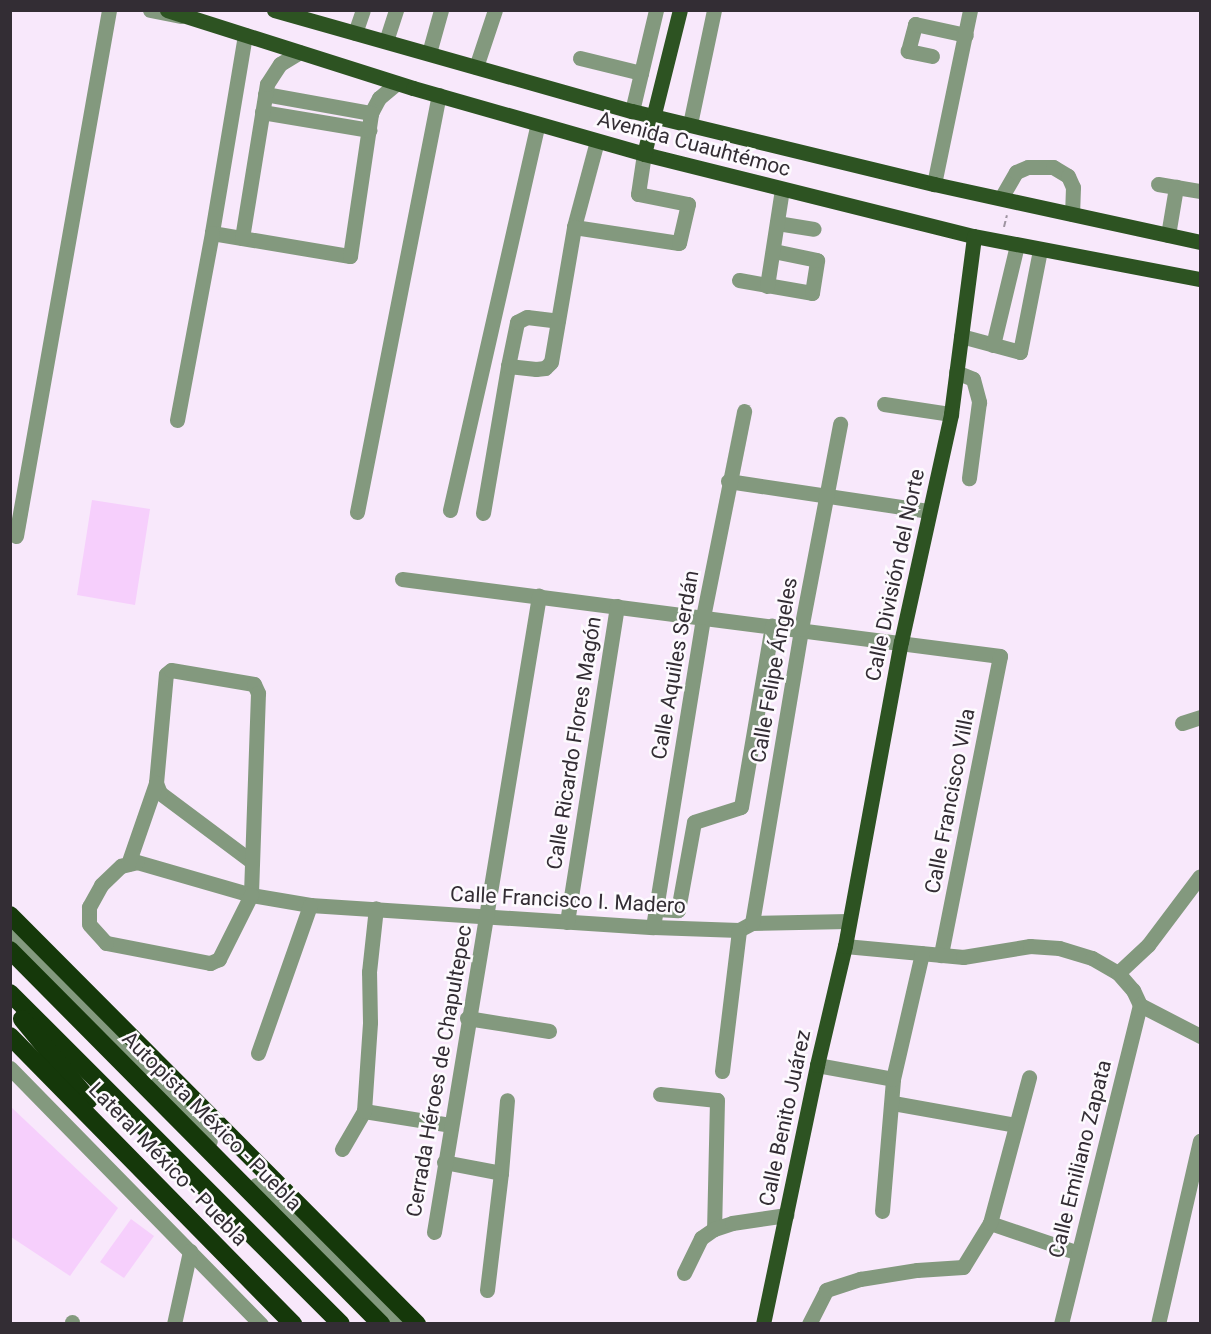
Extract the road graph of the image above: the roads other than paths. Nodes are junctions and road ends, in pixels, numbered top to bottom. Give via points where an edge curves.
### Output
1 (109, 10) edge
2 (150, 10) edge
3 (167, 10) edge
4 (274, 10) edge
5 (281, 10) edge
6 (363, 10) edge
7 (396, 10) edge
8 (441, 10) edge
9 (495, 10) edge
10 (656, 10) edge
11 (680, 10) edge
12 (714, 10) edge
13 (970, 10) edge
14 (296, 13) edge
15 (186, 17) junction
16 (355, 33) junction
17 (245, 35) junction
18 (966, 35) junction
19 (386, 41) junction
20 (300, 52) junction
21 (429, 54) junction
22 (932, 57) dead end
23 (580, 58) dead end
24 (476, 67) junction
25 (641, 73) junction
26 (397, 82) junction
27 (265, 94) junction
28 (439, 95) junction
29 (632, 111) junction
30 (262, 112) junction
31 (371, 113) junction
32 (654, 116) junction
33 (538, 124) junction
34 (690, 124) junction
35 (369, 130) junction
36 (597, 141) junction
37 (644, 154) junction
38 (934, 184) junction
39 (1158, 184) dead end
40 (1176, 187) junction
41 (782, 189) junction
42 (1200, 191) edge
43 (1005, 203) junction
44 (1072, 214) junction
45 (777, 223) junction
46 (574, 227) junction
47 (814, 229) dead end
48 (212, 233) junction
49 (1168, 235) junction
50 (974, 236) junction
51 (242, 238) junction
52 (1200, 242) edge
53 (1017, 245) junction
54 (1041, 250) junction
55 (773, 251) junction
56 (1200, 279) edge
57 (739, 280) dead end
58 (767, 286) junction
59 (558, 321) junction
60 (961, 336) junction
61 (993, 345) junction
62 (508, 366) junction
63 (956, 372) junction
64 (884, 404) dead end
65 (744, 411) dead end
66 (951, 414) junction
67 (177, 420) dead end
68 (840, 424) dead end
69 (969, 478) dead end
70 (728, 481) junction
71 (826, 494) junction
72 (450, 510) dead end
73 (928, 511) junction
74 (357, 512) dead end
75 (483, 513) dead end
76 (16, 536) dead end
77 (402, 579) dead end
78 (539, 596) junction
79 (617, 606) junction
80 (703, 617) junction
81 (772, 626) junction
82 (801, 630) junction
83 (901, 642) junction
84 (1200, 717) edge
85 (1182, 723) dead end
86 (156, 783) junction
87 (251, 861) junction
88 (129, 864) junction
89 (1200, 876) edge
90 (251, 895) junction
91 (310, 905) junction
92 (376, 908) junction
93 (656, 909) junction
94 (10, 915) edge
95 (486, 916) junction
96 (848, 921) junction
97 (10, 922) edge
98 (567, 922) junction
99 (653, 927) junction
100 (745, 927) junction
101 (10, 935) edge
102 (845, 945) junction
103 (10, 950) edge
104 (922, 953) junction
105 (941, 955) junction
106 (1118, 973) junction
107 (10, 993) edge
108 (10, 1003) edge
109 (1140, 1005) junction
110 (467, 1018) junction
111 (549, 1031) dead end
112 (10, 1036) edge
113 (1200, 1036) edge
114 (258, 1053) dead end
115 (817, 1065) junction
116 (10, 1068) edge
117 (722, 1071) dead end
118 (1029, 1077) dead end
119 (893, 1079) junction
120 (660, 1094) dead end
121 (507, 1100) dead end
122 (893, 1103) junction
123 (364, 1111) junction
124 (450, 1125) junction
125 (1015, 1125) junction
126 (1200, 1141) edge
127 (342, 1149) dead end
128 (444, 1162) junction
129 (501, 1173) junction
130 (165, 1190) junction
131 (882, 1211) dead end
132 (786, 1215) junction
133 (990, 1223) junction
134 (714, 1229) junction
135 (434, 1232) dead end
136 (190, 1251) junction
137 (1078, 1253) junction
138 (684, 1273) dead end
139 (487, 1290) dead end
140 (174, 1323) edge
141 (261, 1323) edge
142 (293, 1323) edge
143 (341, 1323) edge
144 (381, 1323) edge
145 (401, 1323) edge
146 (410, 1323) edge
147 (417, 1323) edge
148 (763, 1323) edge
149 (809, 1323) edge
150 (1061, 1323) edge
151 (1158, 1323) edge

1 - 76 street
2 - 15 street, Avenida Cuauhtémoc
3 - 15 main road, Avenida Cuauhtémoc
4 - 14 main road, Avenida Cuauhtémoc
5 - 14 street, Avenida Cuauhtémoc
6 - 16 street
7 - 19 street
8 - 21 street
9 - 24 street
10 - 25 street
11 - 32 main road
12 - 34 street
13 - 18 street
14 - 16 main road, Avenida Cuauhtémoc
15 - 17 main road, Avenida Cuauhtémoc
16 - 19 main road, Avenida Cuauhtémoc
17 - 20 main road, Avenida Cuauhtémoc
17 - 48 street
18 - 22 street via 915,24 908,51
18 - 38 street
19 - 21 main road, Avenida Cuauhtémoc
20 - 26 main road, Avenida Cuauhtémoc
20 - 27 street via 280,64
21 - 24 main road, Avenida Cuauhtémoc
23 - 25 street
24 - 29 main road, Avenida Cuauhtémoc
25 - 29 street
26 - 28 main road, Avenida Cuauhtémoc
26 - 31 street via 379,98
27 - 30 street
27 - 31 street
28 - 33 main road, Avenida Cuauhtémoc
28 - 74 street
29 - 32 main road, Avenida Cuauhtémoc
30 - 35 street
30 - 51 street
31 - 35 street
32 - 34 main road, Avenida Cuauhtémoc
32 - 37 main road
33 - 36 main road, Avenida Cuauhtémoc
33 - 72 street
34 - 38 main road, Avenida Cuauhtémoc
35 - 51 street via 350,256
36 - 37 main road, Avenida Cuauhtémoc
36 - 46 street
37 - 41 main road, Avenida Cuauhtémoc
37 - 46 street via 638,194 688,204 679,243
38 - 43 main road, Avenida Cuauhtémoc
39 - 40 street
40 - 42 street
40 - 49 street
41 - 45 street
41 - 50 main road, Avenida Cuauhtémoc
43 - 44 main road, Avenida Cuauhtémoc
43 - 44 street via 1016,172 1028,167 1053,167 1068,176 1073,187
44 - 49 main road, Avenida Cuauhtémoc
45 - 47 street
45 - 55 street
46 - 59 street
48 - 51 street
48 - 67 street
49 - 52 main road, Avenida Cuauhtémoc
50 - 53 main road, Avenida Cuauhtémoc
50 - 60 main road, Calle División del Norte
53 - 54 main road, Avenida Cuauhtémoc
53 - 61 street
54 - 56 main road, Avenida Cuauhtémoc
54 - 61 street via 1020,352
55 - 58 street
55 - 58 street via 818,260 812,293
57 - 58 street
59 - 62 street via 551,362 545,368
59 - 62 street via 527,317 517,322
60 - 61 street
60 - 63 main road, Calle División del Norte
62 - 75 street
63 - 66 main road, Calle División del Norte
63 - 69 street via 972,379 979,402
64 - 66 street
65 - 70 street, Calle Aquiles Serdán
66 - 73 main road, Calle División del Norte
68 - 71 street, Calle Felipe Ángeles
70 - 71 street
70 - 80 street, Calle Aquiles Serdán
71 - 73 street
71 - 82 street, Calle Felipe Ángeles
73 - 83 main road, Calle División del Norte
77 - 78 street
78 - 79 street
78 - 95 street, Cerrada Héroes de Chapultepec
79 - 80 street
79 - 98 street, Calle Ricardo Flores Magón
80 - 81 street
80 - 93 street, Calle Aquiles Serdán
81 - 82 street
81 - 93 street via 741,807 694,822 678,910
82 - 83 street
82 - 100 street, Calle Felipe Ángeles
83 - 96 main road, Calle División del Norte
83 - 105 street, Calle Francisco Villa via 1000,656
84 - 85 street
86 - 87 street via 160,793
86 - 87 street via 166,674 171,670 254,684 258,693
86 - 88 street
87 - 90 street
88 - 90 street, Calle Francisco I. Madero via 137,862
88 - 90 street via 121,866 101,885 88,907 89,924 106,942 210,963 219,959
89 - 106 street via 1148,945
90 - 91 street, Calle Francisco I. Madero
91 - 92 street, Calle Francisco I. Madero
91 - 114 street
92 - 95 street, Calle Francisco I. Madero
92 - 123 street via 369,972
93 - 99 street, Calle Aquiles Serdán
94 - 147 highway
95 - 98 street, Calle Francisco I. Madero
95 - 110 street, Cerrada Héroes de Chapultepec
96 - 100 street, Calle Francisco I. Madero
96 - 102 main road, Calle Benito Juárez
97 - 146 street
98 - 99 street, Calle Francisco I. Madero
99 - 100 street, Calle Francisco I. Madero
100 - 117 street, Calle Felipe Ángeles
101 - 145 street via 192,1118 203,1134
102 - 104 street
102 - 115 main road, Calle Benito Juárez
103 - 144 highway, Autopista México - Puebla
104 - 105 street
104 - 119 street
105 - 106 street via 963,957 1030,946 1059,948 1092,958
106 - 109 street
107 - 143 highway
108 - 130 highway
109 - 113 street
109 - 137 street, Calle Emiliano Zapata
110 - 111 street
110 - 124 street, Cerrada Héroes de Chapultepec
112 - 130 highway, Lateral México - Puebla
115 - 119 street
115 - 132 main road, Calle Benito Juárez
116 - 136 street
118 - 125 street
119 - 122 street
120 - 134 street via 717,1100
121 - 129 street
122 - 125 street
122 - 131 street
123 - 124 street
123 - 127 street
124 - 128 street, Cerrada Héroes de Chapultepec
125 - 133 street
126 - 151 street
128 - 129 street
128 - 135 street, Cerrada Héroes de Chapultepec
129 - 139 street
130 - 142 highway, Lateral México - Puebla
132 - 134 street
132 - 148 main road, Calle Benito Juárez
133 - 137 street
133 - 149 street via 963,1267 860,1279 826,1290
134 - 138 street via 700,1238
136 - 140 street
136 - 141 street
137 - 150 street, Calle Emiliano Zapata

